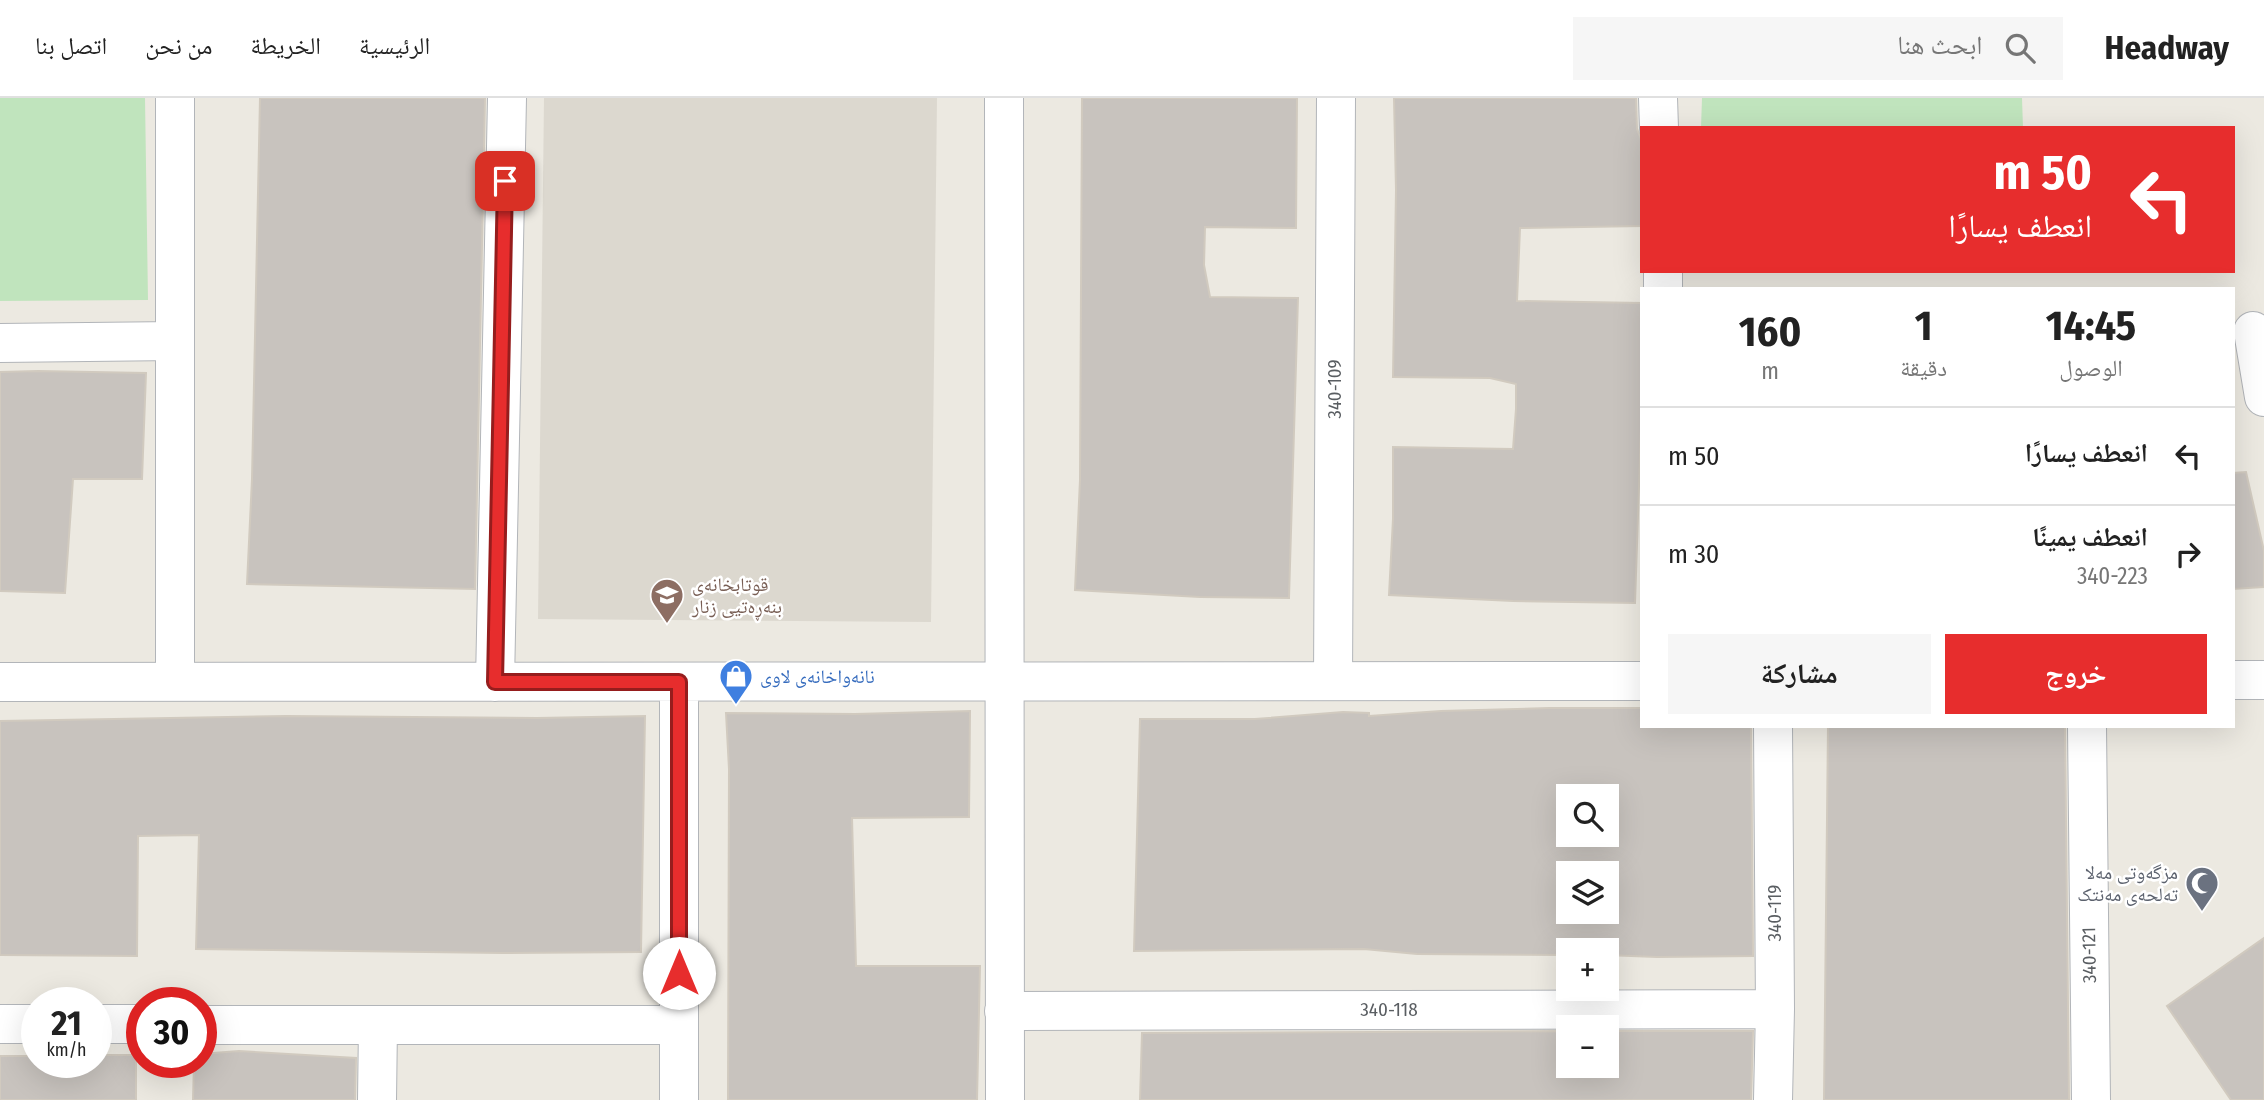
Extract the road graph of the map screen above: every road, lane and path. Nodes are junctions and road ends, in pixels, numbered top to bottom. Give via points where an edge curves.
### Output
1 (175, 98) edge
2 (507, 98) edge
3 (1004, 98) edge
4 (1335, 98) edge
5 (1658, 98) edge
6 (1659, 126) edge
7 (2250, 331) edge
8 (175, 341) junction
9 (0, 343) edge
10 (2264, 397) edge
11 (2235, 680) edge
12 (2264, 680) edge
13 (1333, 681) junction
14 (1640, 681) edge
15 (0, 682) edge
16 (175, 682) junction
17 (495, 682) junction
18 (679, 682) junction
19 (1004, 682) junction
20 (1773, 728) edge
21 (2087, 728) edge
22 (1774, 1009) junction
23 (1004, 1011) junction
24 (0, 1024) edge
25 (21, 1024) edge
26 (217, 1025) edge
27 (378, 1025) junction
28 (679, 1026) junction
29 (377, 1100) edge
30 (679, 1100) edge
31 (1004, 1100) edge
32 (1773, 1100) edge
33 (2091, 1100) edge

1 - 8 street
2 - 17 street
3 - 19 street
4 - 13 street, 340-109
5 - 6 street
7 - 10 street
8 - 9 street
8 - 16 street
11 - 12 street
13 - 14 street
13 - 19 street
15 - 16 street
16 - 17 street
17 - 18 street
18 - 19 street
18 - 28 street
19 - 23 street
20 - 22 street, 340-119
21 - 33 street, 340-121
22 - 23 street, 340-118
22 - 32 street, 340-119
23 - 31 street
24 - 25 street
26 - 27 street
27 - 28 street
27 - 29 street
28 - 30 street

